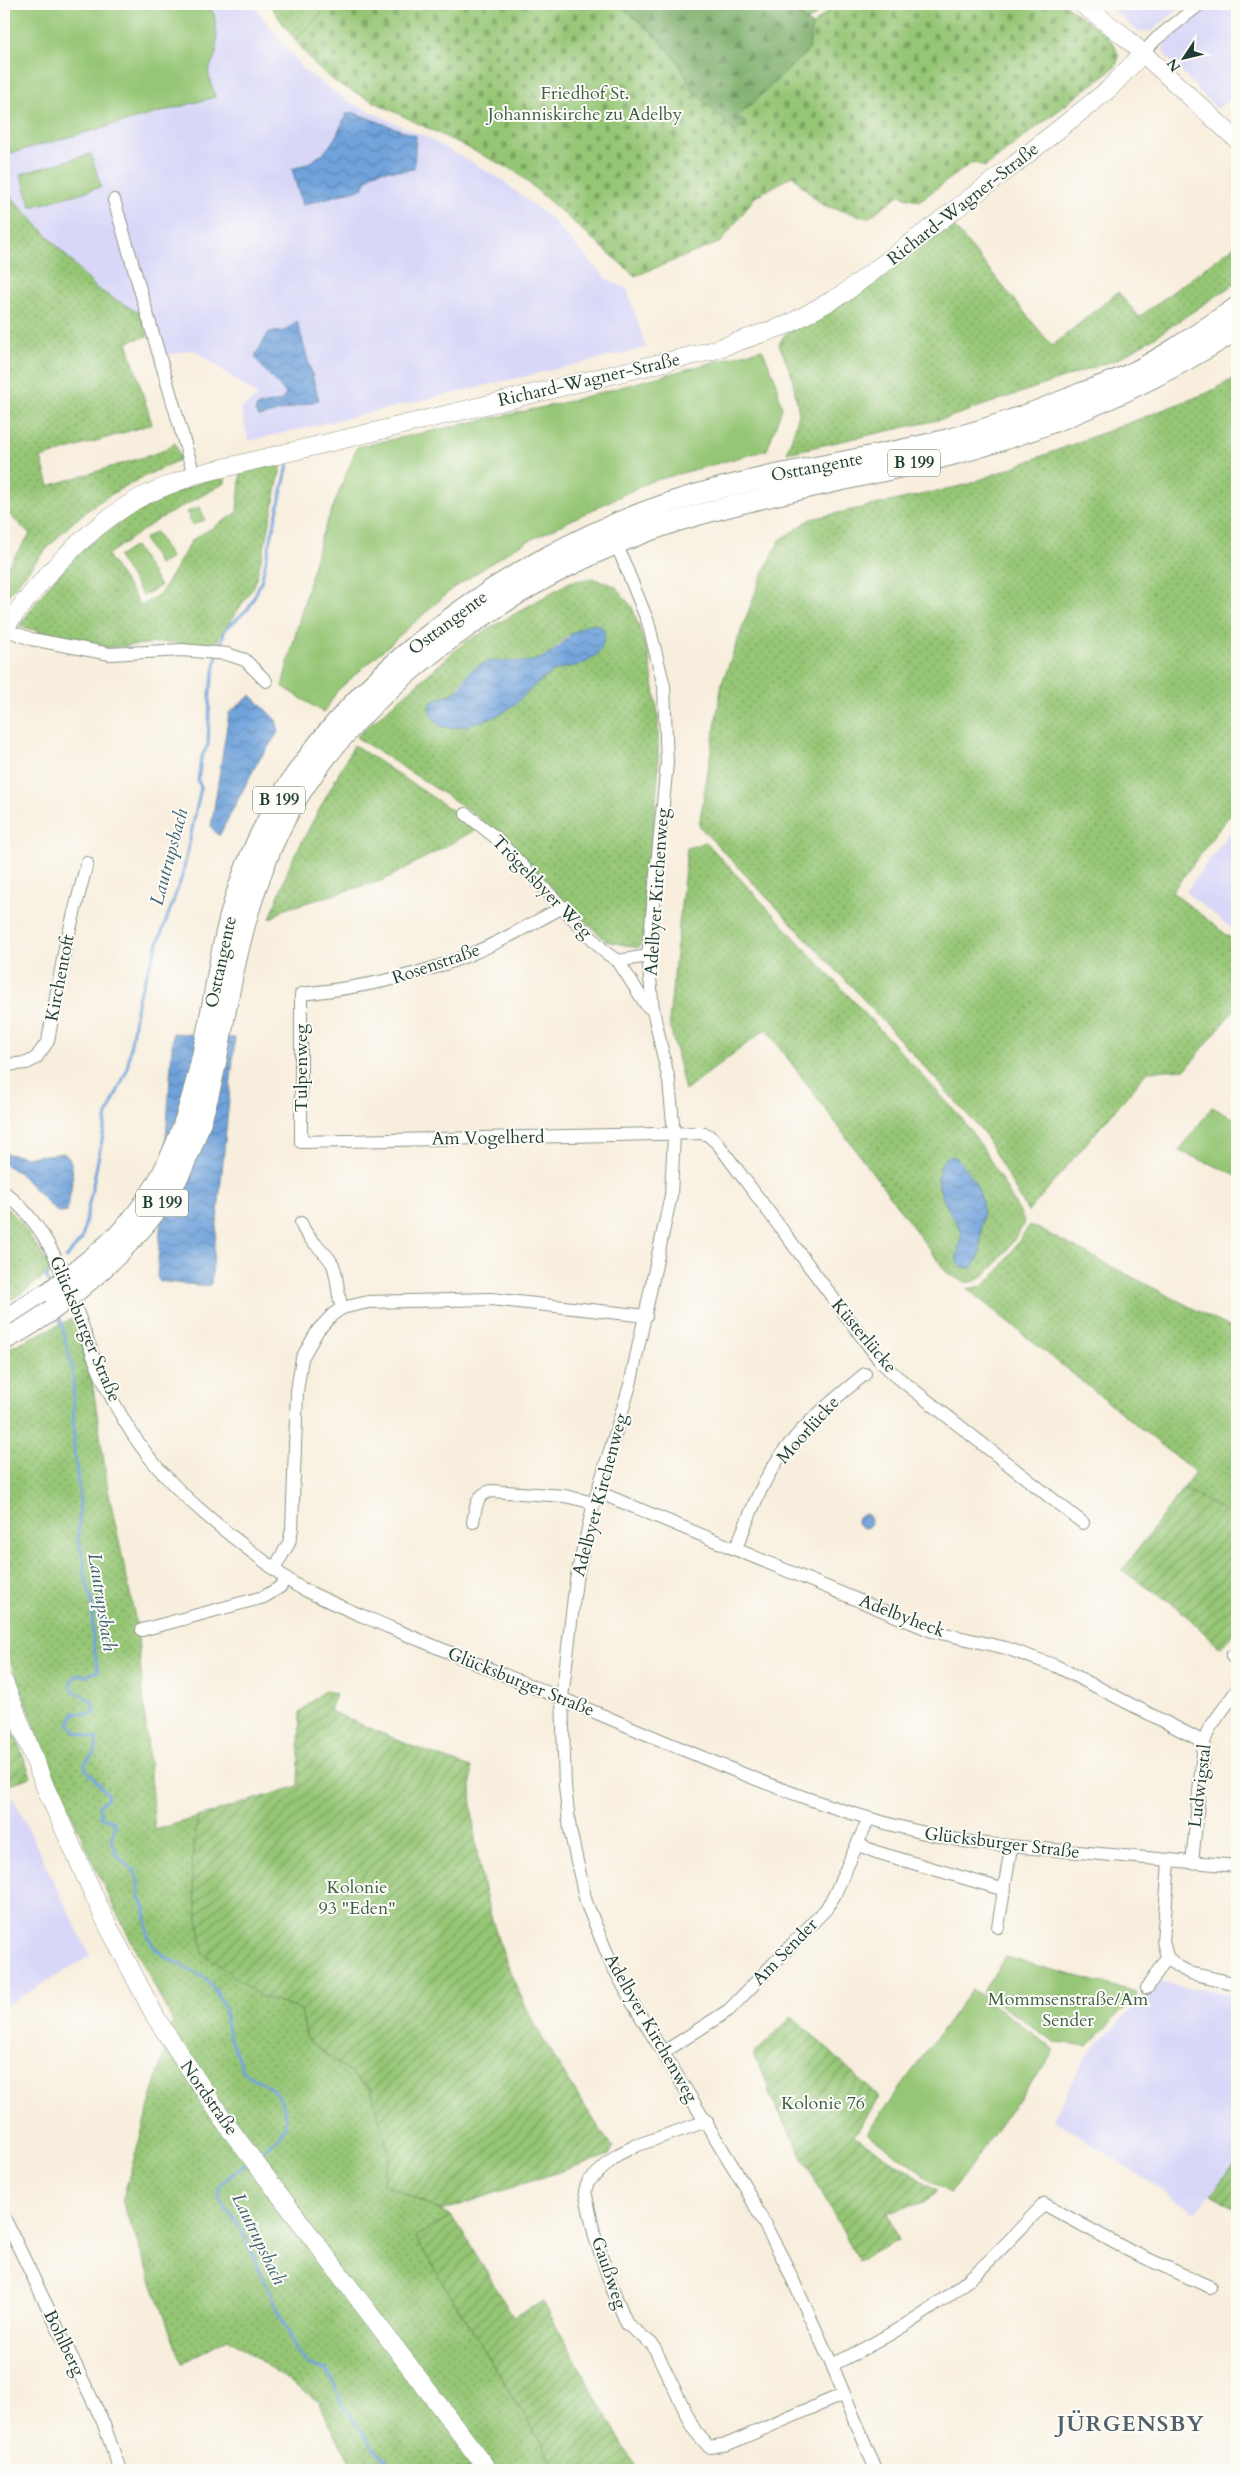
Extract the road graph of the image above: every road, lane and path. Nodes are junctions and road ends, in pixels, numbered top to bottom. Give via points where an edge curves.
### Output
1 (1082, 4) edge
2 (1200, 4) edge
3 (1143, 54) junction
4 (1237, 140) edge
5 (114, 200) dead end
6 (1237, 307) edge
7 (1237, 330) edge
8 (194, 475) junction
9 (608, 525) junction
10 (616, 544) junction
11 (4, 628) edge
12 (266, 681) dead end
13 (466, 814) dead end
14 (87, 863) dead end
15 (563, 906) junction
16 (648, 956) junction
17 (618, 961) junction
18 (301, 994) joint
19 (220, 1002) junction
20 (653, 1010) junction
21 (4, 1064) edge
22 (674, 1134) junction
23 (301, 1142) joint
24 (4, 1192) edge
25 (301, 1223) dead end
26 (342, 1308) junction
27 (646, 1316) junction
28 (4, 1320) edge
29 (4, 1340) edge
30 (865, 1374) dead end
31 (596, 1498) junction
32 (473, 1522) dead end
33 (1083, 1523) dead end
34 (736, 1548) junction
35 (274, 1570) junction
36 (286, 1578) junction
37 (142, 1630) dead end
38 (4, 1682) edge
39 (1237, 1690) edge
40 (562, 1698) junction
41 (1204, 1742) junction
42 (868, 1820) junction
43 (858, 1844) junction
44 (1011, 1847) junction
45 (1169, 1861) junction
46 (1192, 1863) junction
47 (1237, 1866) edge
48 (1005, 1890) junction
49 (998, 1927) dead end
50 (1168, 1957) junction
51 (1237, 1984) edge
52 (1147, 1988) dead end
53 (664, 2052) junction
54 (707, 2121) junction
55 (4, 2217) edge
56 (1210, 2286) dead end
57 (832, 2365) junction
58 (844, 2394) junction
59 (120, 2470) edge
60 (488, 2470) edge
61 (876, 2470) edge

1 - 3 street
2 - 3 street via 1156,39
3 - 4 street
3 - 8 street, Richard-Wagner-Straße via 1109,89 1007,171 844,294 789,324 711,351
5 - 8 street
6 - 9 main road, Osttangente / B 199 via 1130,374 1019,419 939,441 758,478
7 - 10 main road, Osttangente / B 199 via 1137,386 1023,433 942,457 760,497 678,521
8 - 11 street, Richard-Wagner-Straße via 132,502 95,528 55,564
9 - 10 street, Adelbyer Kirchenweg
9 - 19 main road, Osttangente / B 199 via 532,564 448,621 383,675 318,744 269,818 244,871 226,932
10 - 16 street, Adelbyer Kirchenweg via 648,622 658,657 666,710 667,763
10 - 19 main road, Osttangente / B 199 via 542,581 457,634 399,681 329,754 283,823 259,878
11 - 12 street via 25,638 110,654 213,651 245,660
13 - 15 street, Trögelsbyer Weg via 495,837
14 - 21 street, Kirchentoft via 65,948 48,1041 36,1058
15 - 17 street, Trögelsbyer Weg via 606,953
15 - 18 street, Rosenstraße via 471,954 432,968 352,989
16 - 17 street
16 - 20 street, Adelbyer Kirchenweg
17 - 20 street, Trögelsbyer Weg via 647,1006
18 - 23 street, Tulpenweg
19 - 28 main road, Osttangente / B 199, bridge via 191,1107 175,1149 150,1196 118,1235 77,1270
19 - 29 main road, Osttangente / B 199, bridge via 205,1110 187,1157 160,1207 84,1284
20 - 22 street, Adelbyer Kirchenweg via 670,1081
22 - 23 street, Am Vogelherd
22 - 27 street, Adelbyer Kirchenweg via 671,1194
22 - 33 street, Küsterlücke via 701,1133 718,1144 880,1360
24 - 35 street, Glücksburger Straße via 32,1218 47,1240 97,1367 140,1445 185,1496
25 - 26 street via 307,1236 332,1264
26 - 27 street via 368,1302 490,1299
26 - 35 street via 318,1330 302,1358 297,1391 292,1529 289,1544
27 - 31 street, Adelbyer Kirchenweg via 630,1385
30 - 34 street, Moorlücke via 834,1399 784,1451 762,1487
31 - 32 street, Adelbyheck via 491,1491 478,1498
31 - 34 street, Adelbyheck
31 - 40 street, Adelbyer Kirchenweg via 576,1580
34 - 41 street, Adelbyheck via 932,1631 1006,1648 1056,1666
35 - 36 street, Glücksburger Straße
36 - 37 street via 280,1587 264,1597
36 - 40 street, Glücksburger Straße via 353,1611
38 - 60 street, Nordstraße via 46,1789 106,1922 156,2018 229,2128
39 - 41 street, Ludwigstal via 1209,1729
40 - 42 street, Glücksburger Straße via 786,1792
40 - 53 street, Adelbyer Kirchenweg via 563,1768 570,1830 586,1902 619,1979
41 - 46 street, Ludwigstal
42 - 43 street, Am Sender
42 - 44 street, Glücksburger Straße via 941,1838
43 - 48 street, Glücksburger Straße
43 - 53 street, Am Sender via 834,1896 811,1924 729,2010
44 - 45 street, Glücksburger Straße
44 - 48 street
45 - 46 street, Glücksburger Straße
45 - 50 street via 1163,1941
46 - 47 street, Glücksburger Straße
48 - 49 street
50 - 51 street via 1190,1973
50 - 52 street
53 - 54 street, Adelbyer Kirchenweg
54 - 57 street, Adelbyer Kirchenweg via 785,2263
54 - 58 street, Gaußweg via 617,2155 588,2182 586,2200 595,2236 627,2324 654,2345 695,2431 709,2447 728,2444
55 - 59 street, Bohlberg via 103,2422
56 - 57 street via 1130,2251 1044,2204 1004,2247 952,2292 894,2332
57 - 58 street, Adelbyer Kirchenweg
58 - 61 street, Adelbyer Kirchenweg

